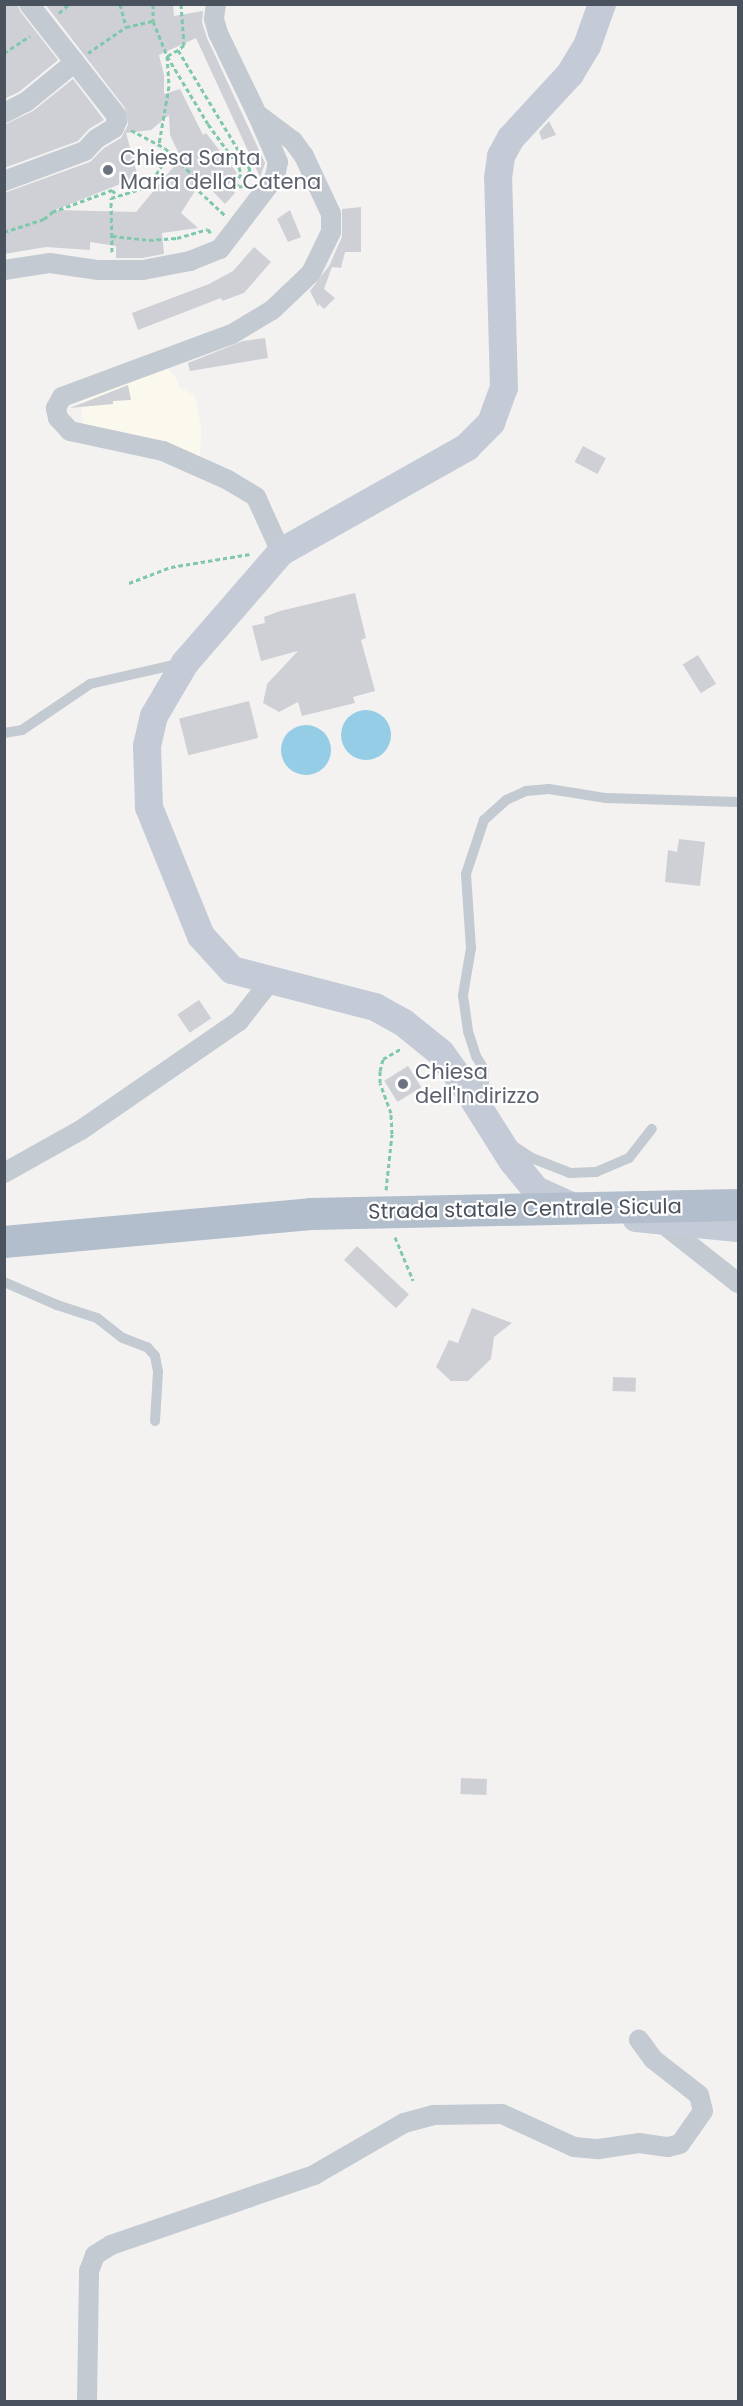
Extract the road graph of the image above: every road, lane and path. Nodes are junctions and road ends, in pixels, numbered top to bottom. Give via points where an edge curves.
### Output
1 (29, 4) edge
2 (120, 4) edge
3 (153, 4) edge
4 (181, 4) edge
5 (216, 4) edge
6 (602, 4) edge
7 (153, 21) junction
8 (46, 26) junction
9 (126, 27) junction
10 (178, 50) junction
11 (4, 53) edge
12 (166, 56) junction
13 (75, 62) junction
14 (4, 113) edge
15 (257, 114) junction
16 (149, 139) dead end
17 (159, 144) junction
18 (170, 153) junction
19 (4, 181) edge
20 (118, 196) junction
21 (224, 221) dead end
22 (208, 229) dead end
23 (4, 232) edge
24 (112, 236) junction
25 (105, 254) dead end
26 (4, 270) edge
27 (277, 557) junction
28 (129, 584) dead end
29 (185, 663) junction
30 (4, 733) edge
31 (738, 802) edge
32 (271, 980) junction
33 (422, 1037) junction
34 (470, 1092) junction
35 (652, 1129) dead end
36 (494, 1134) junction
37 (4, 1173) edge
38 (386, 1195) dead end
39 (738, 1205) edge
40 (658, 1220) junction
41 (393, 1227) dead end
42 (738, 1228) edge
43 (4, 1242) edge
44 (413, 1280) dead end
45 (4, 1282) edge
46 (738, 1283) edge
47 (155, 1421) dead end
48 (639, 2040) dead end
49 (87, 2402) edge

1 - 8 street
2 - 9 path
3 - 7 path
4 - 10 path via 184,45
5 - 15 street via 214,19 218,33
6 - 27 main road via 587,46 570,74 511,138 501,156 498,178 504,388 491,423 467,447
7 - 9 path
7 - 12 path
8 - 11 path
8 - 13 street
9 - 13 path
10 - 12 path
10 - 12 path via 250,169 242,187 235,183 241,174
12 - 17 path via 169,86
13 - 14 street via 27,102
13 - 19 street via 116,116 114,128 96,138 85,151
15 - 26 street via 278,162 275,177 220,249 190,261 143,270 98,270 50,262
15 - 27 street via 293,141 331,214 331,232 311,273 272,309 231,334 62,397 56,408 58,418 70,431 163,451 256,497
16 - 17 path
17 - 18 path
18 - 20 path via 148,187
18 - 21 path via 203,185 199,191 226,217
20 - 23 path via 111,190
20 - 24 path via 111,198
22 - 24 path via 149,240
24 - 25 path via 112,252
27 - 28 path via 255,553 171,567
27 - 29 main road
29 - 30 lane via 90,684 22,730
29 - 32 main road via 154,716 147,746 149,807 201,936 232,970
31 - 34 lane via 606,798 549,789 526,791 506,800 484,820 466,874 471,948 463,995 468,1030 484,1069 484,1084
32 - 33 main road via 375,1007
32 - 37 street via 239,1021 81,1130
33 - 34 main road via 441,1053
33 - 38 path via 382,1059 380,1083 391,1113 392,1134
34 - 36 main road
35 - 36 lane via 629,1158 596,1172 570,1173 532,1158
36 - 40 main road via 536,1190 595,1214
39 - 43 main road, Strada statale Centrale Sicula via 311,1214
40 - 42 main road
40 - 46 street
41 - 44 path
45 - 47 lane via 97,1318 123,1338 147,1347 155,1356 158,1372
48 - 49 street via 653,2060 699,2095 703,2111 680,2144 574,2147 502,2114 434,2115 404,2122 314,2175 111,2245 95,2254 89,2271

